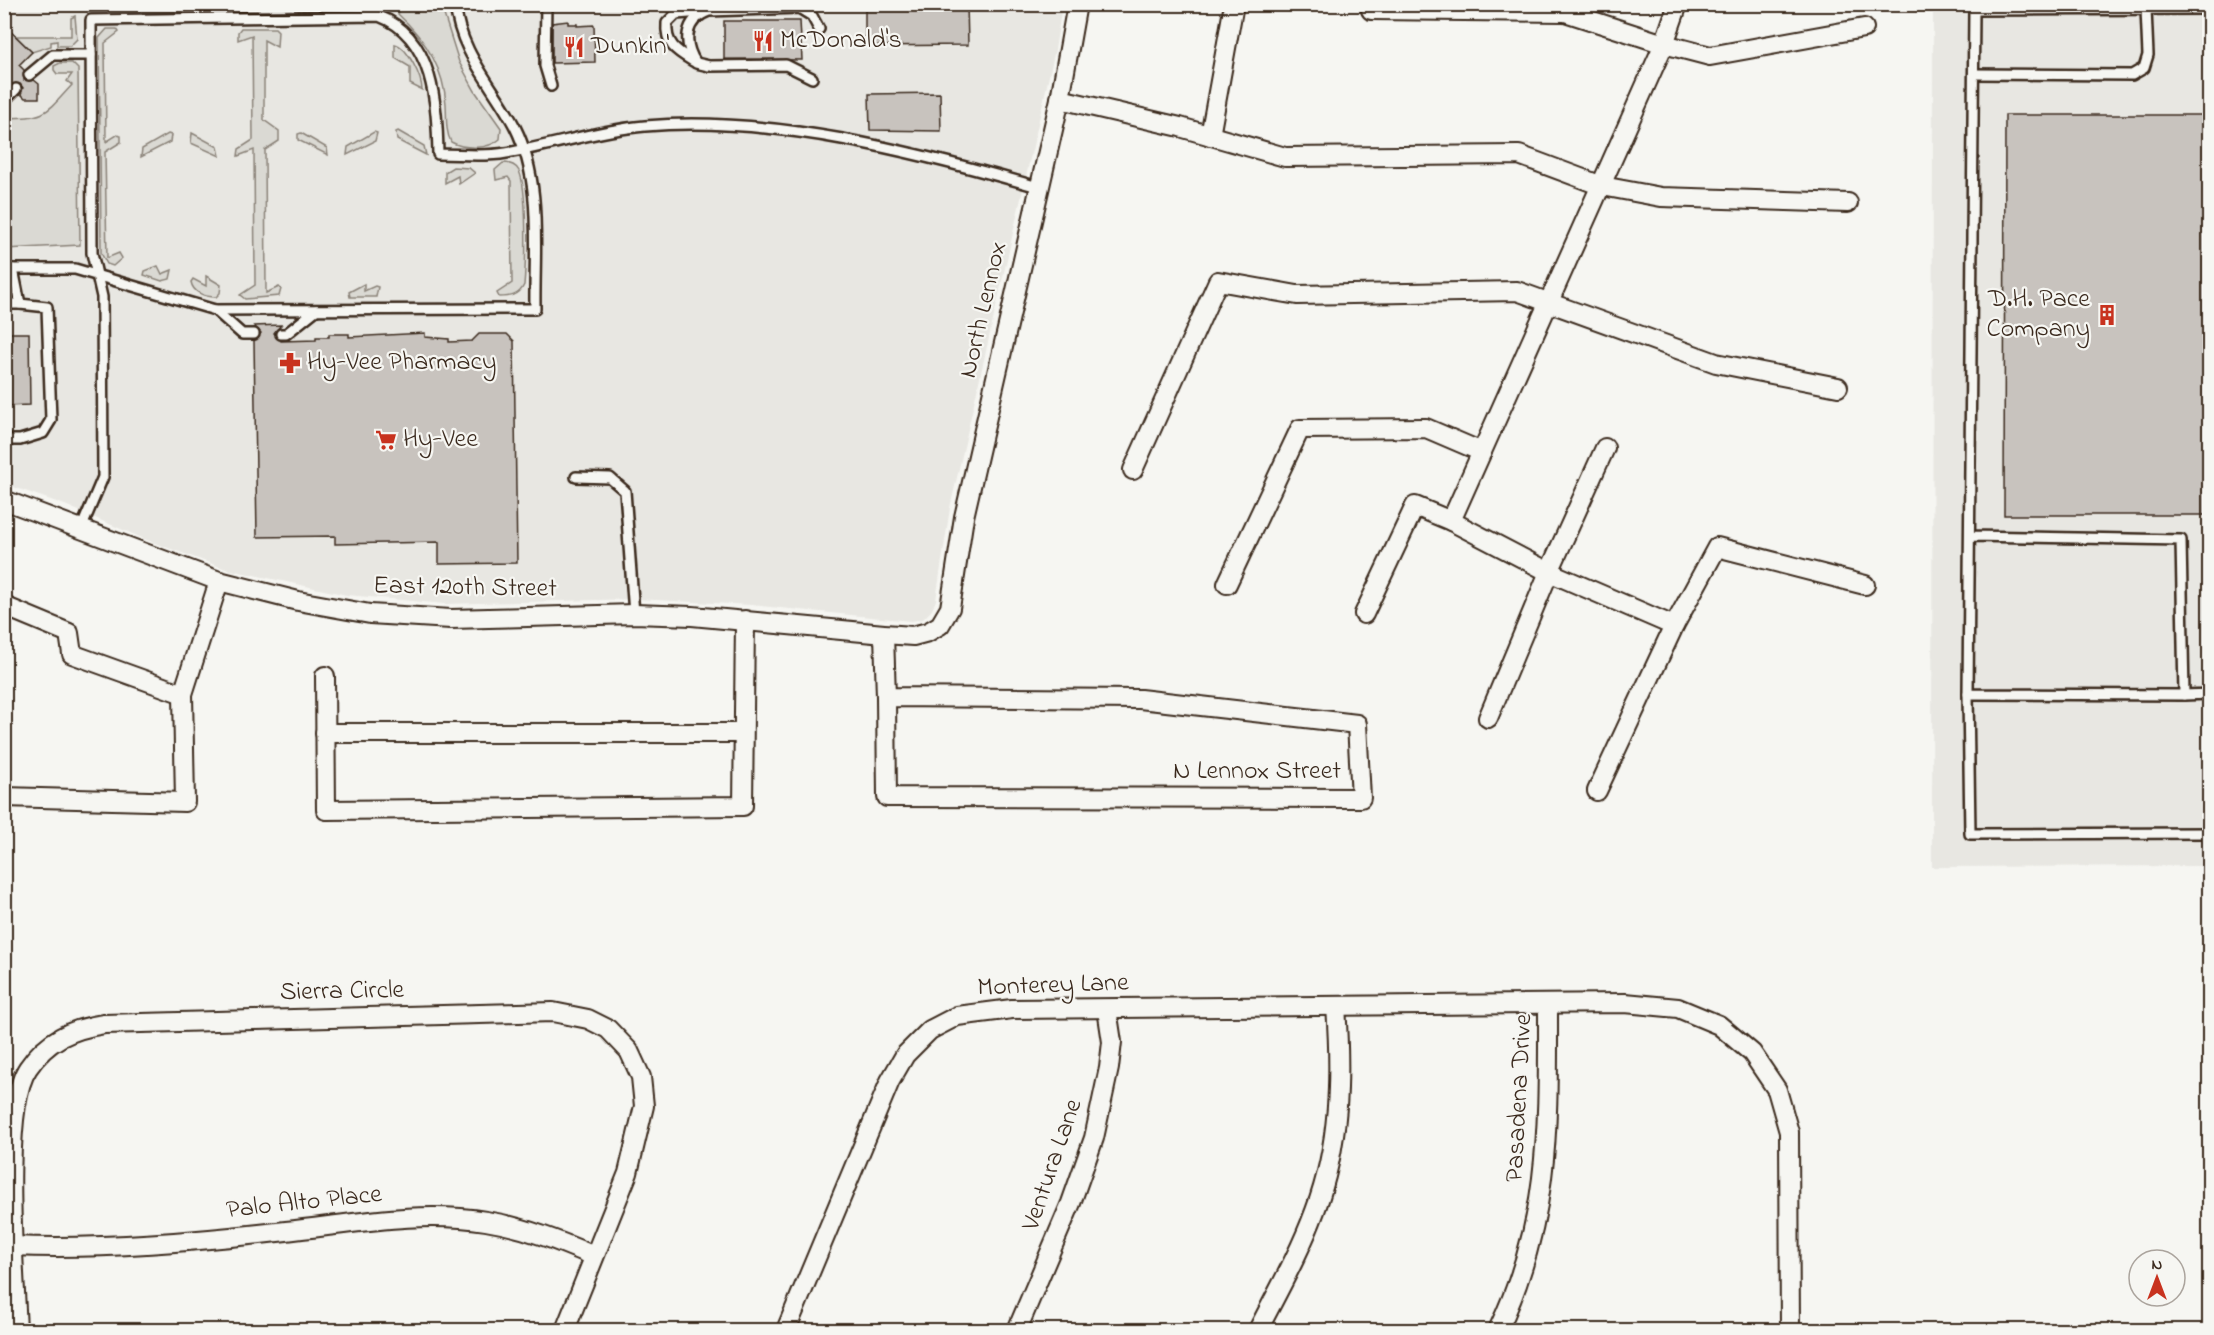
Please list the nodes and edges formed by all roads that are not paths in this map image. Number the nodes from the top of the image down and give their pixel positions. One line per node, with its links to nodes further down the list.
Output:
1 (455, 4): 24 (lane)
2 (546, 4): 19 (lane)
3 (1077, 4): 21 (street, North Lennox)
4 (1234, 4): 23 (street)
5 (1678, 4): 13 (street)
6 (1974, 7): 7 (lane); 16 (lane)
7 (2146, 9): 8 (lane); 16 (lane)
8 (2210, 9)
9 (1371, 10): 13 (street)
10 (708, 11): 12 (lane); 15 (lane); 15 (lane)
11 (1864, 28): 13 (street)
12 (819, 29)
13 (1664, 44): 25 (street)
14 (91, 55): 17 (lane); 24 (lane); 29 (lane)
15 (696, 63): 18 (lane)
16 (1974, 74): 46 (lane)
17 (29, 75)
18 (812, 78)
19 (551, 86)
20 (16, 89): 22 (lane)
21 (1060, 99): 23 (street); 26 (street, North Lennox)
22 (4, 101)
23 (1210, 136): 25 (street)
24 (523, 149): 26 (lane); 34 (lane)
25 (1602, 186): 27 (street); 30 (street)
26 (1038, 187): 55 (street, North Lennox)
27 (1848, 203)
28 (9, 269): 29 (lane); 32 (lane)
29 (97, 276): 33 (lane); 45 (lane)
30 (1551, 301): 37 (street); 40 (street); 41 (street)
31 (4, 304): 32 (lane)
32 (21, 304): 38 (lane)
33 (215, 310): 34 (lane); 35 (lane)
34 (316, 310): 36 (lane)
35 (254, 334)
36 (281, 334)
37 (1838, 387)
38 (4, 440)
39 (1605, 448): 47 (street)
40 (1482, 452): 44 (street); 49 (street)
41 (1133, 470)
42 (576, 477): 52 (lane)
43 (4, 500): 45 (street, East 120th Street)
44 (1451, 521): 47 (street); 53 (street)
45 (81, 529): 48 (street, East 120th Street)
46 (1970, 536): 60 (lane); 62 (lane)
47 (1549, 572): 56 (street); 64 (street)
48 (219, 581): 52 (street, East 120th Street); 59 (street)
49 (1227, 584)
50 (1864, 585): 56 (street)
51 (4, 606): 59 (street)
52 (634, 614): 54 (street, East 120th Street)
53 (1364, 614)
54 (745, 621): 57 (street, East 120th Street); 66 (street)
55 (940, 625): 57 (street, East 120th Street)
56 (1674, 626): 67 (street)
57 (884, 634): 63 (street, N Lennox Street)
58 (325, 676): 65 (street)
59 (183, 694): 68 (street)
60 (1968, 694): 62 (lane); 69 (lane)
61 (2210, 694): 62 (lane)
62 (2184, 695)
63 (886, 697): 63 (street, N Lennox Street)
64 (1488, 718)
65 (325, 733): 66 (street); 66 (street)
66 (742, 733)
67 (1597, 791)
68 (4, 797)
69 (2210, 833)
70 (1548, 1004): 71 (street, Monterey Lane); 80 (street, Pasadena Drive); 81 (street, Pasadena Drive)
71 (1336, 1007): 72 (street, Monterey Lane); 79 (street)
72 (1107, 1009): 77 (street, Monterey Lane); 78 (street, Ventura Lane)
73 (13, 1246): 74 (street, Palo Alto Place); 74 (street, Sierra Circle); 75 (street, Sierra Circle)
74 (594, 1256): 76 (street, Sierra Circle)
75 (17, 1330)
76 (565, 1330)
77 (786, 1330)
78 (1017, 1330)
79 (1258, 1330)
80 (1498, 1330)
81 (1790, 1330)

